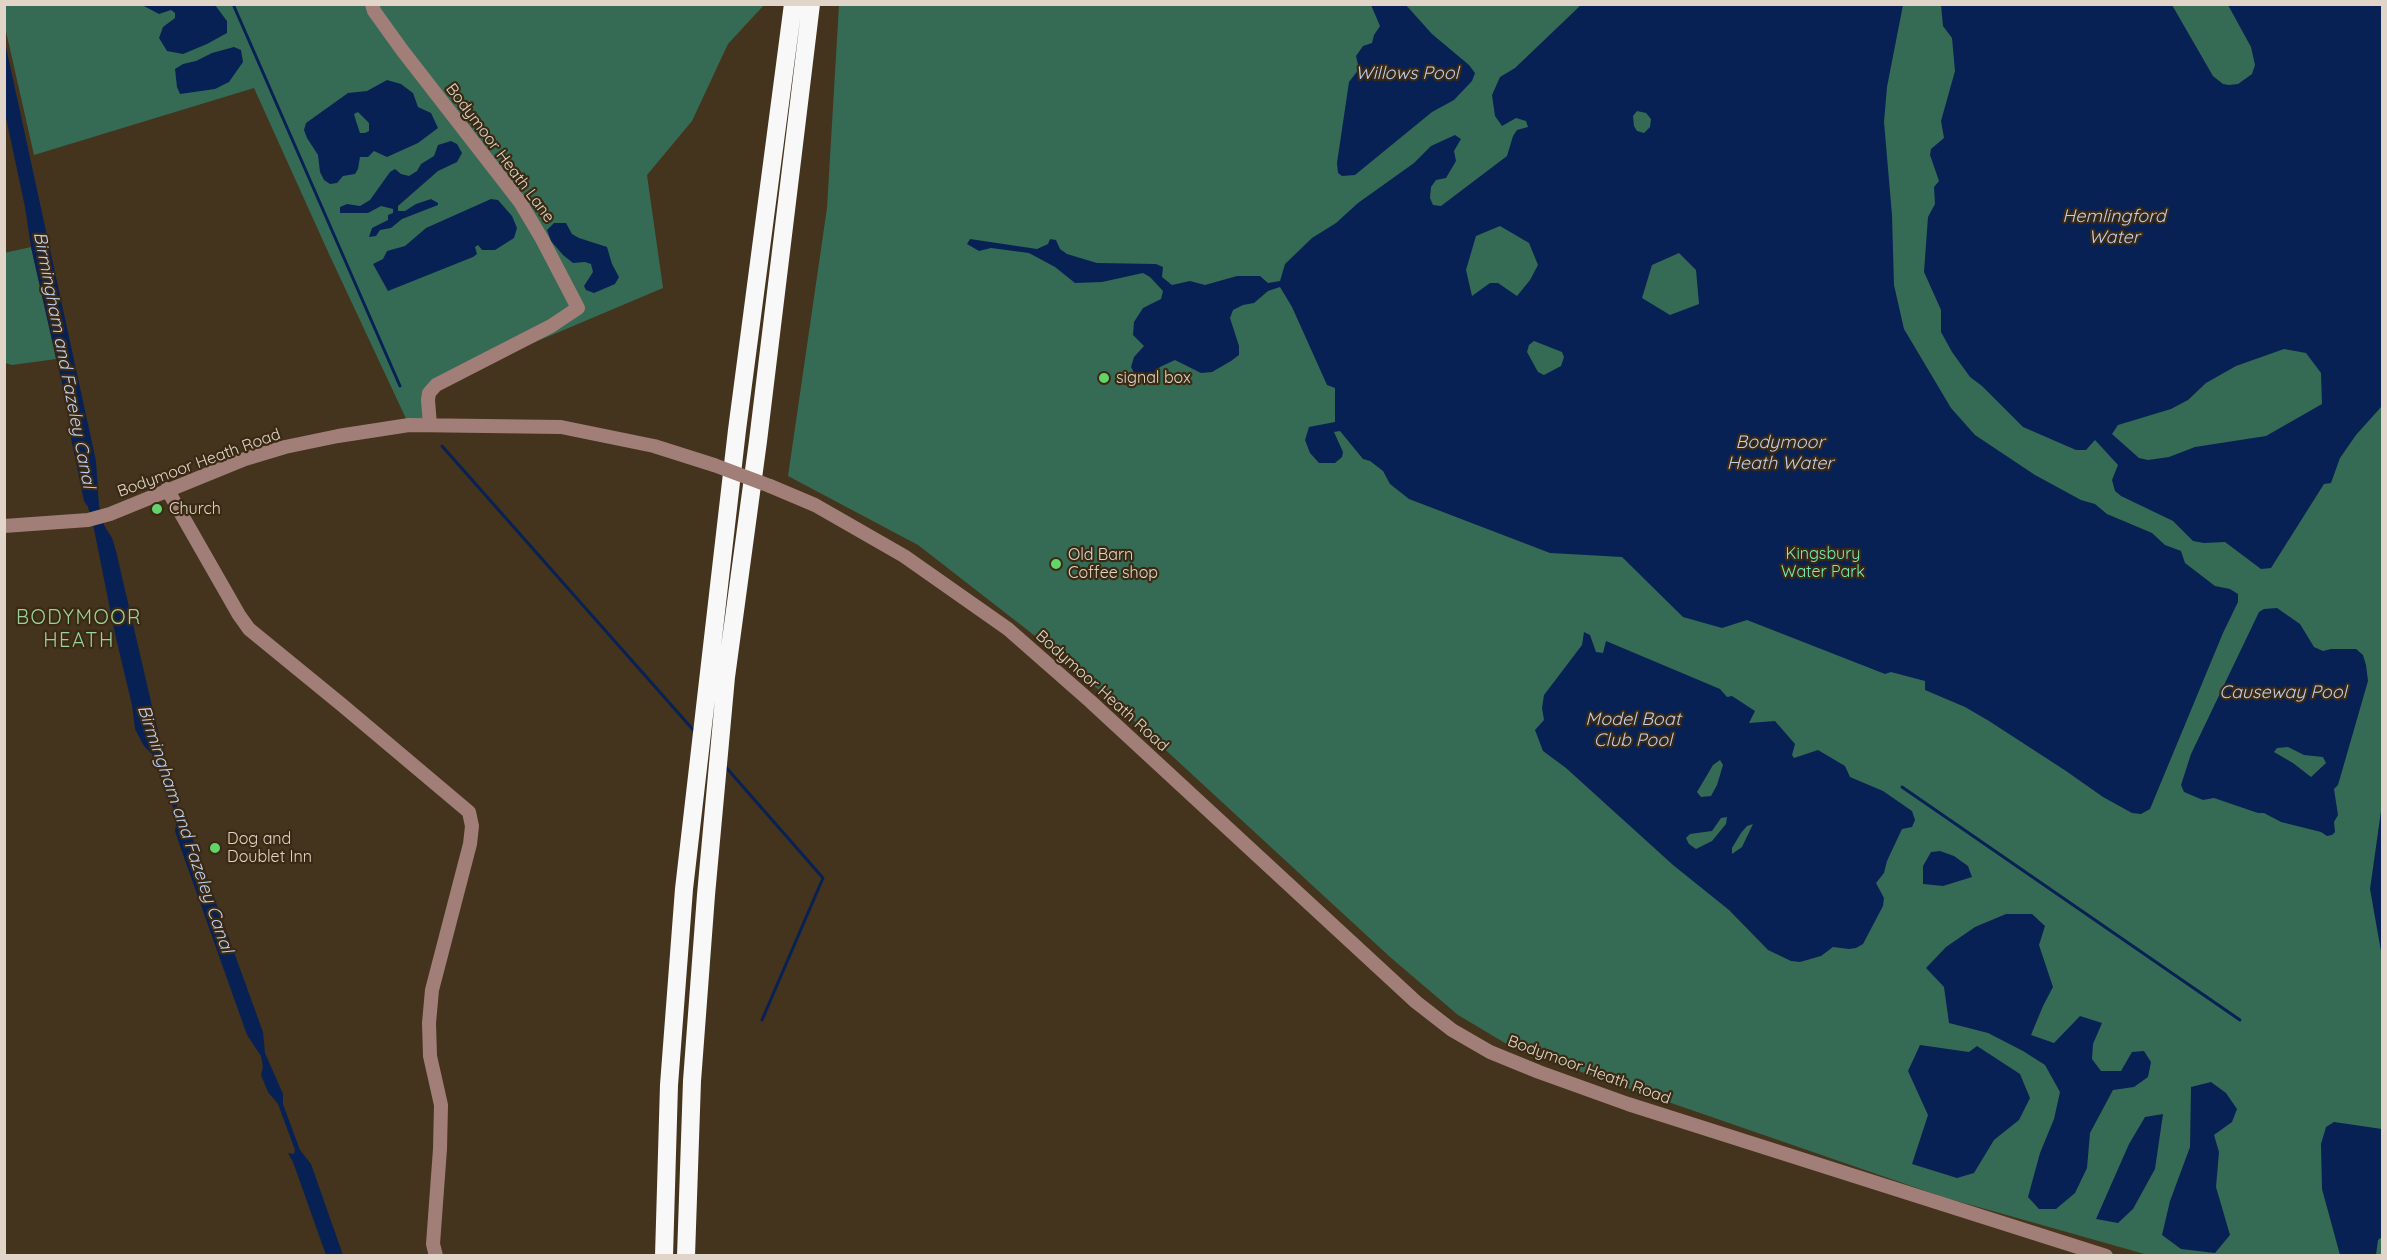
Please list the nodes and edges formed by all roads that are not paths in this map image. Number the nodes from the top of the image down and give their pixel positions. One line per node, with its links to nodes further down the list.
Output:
1 (372, 4): 4 (street, Bodymoor Heath Lane)
2 (793, 4): 8 (highway)
3 (811, 4): 9 (highway)
4 (430, 425): 5 (street, Bodymoor Heath Road); 10 (street, Bodymoor Heath Road, bridge)
5 (167, 489): 6 (street, Bodymoor Heath Road); 7 (street)
6 (4, 526)
7 (436, 1256)
8 (664, 1256)
9 (686, 1256)
10 (2106, 1256)

